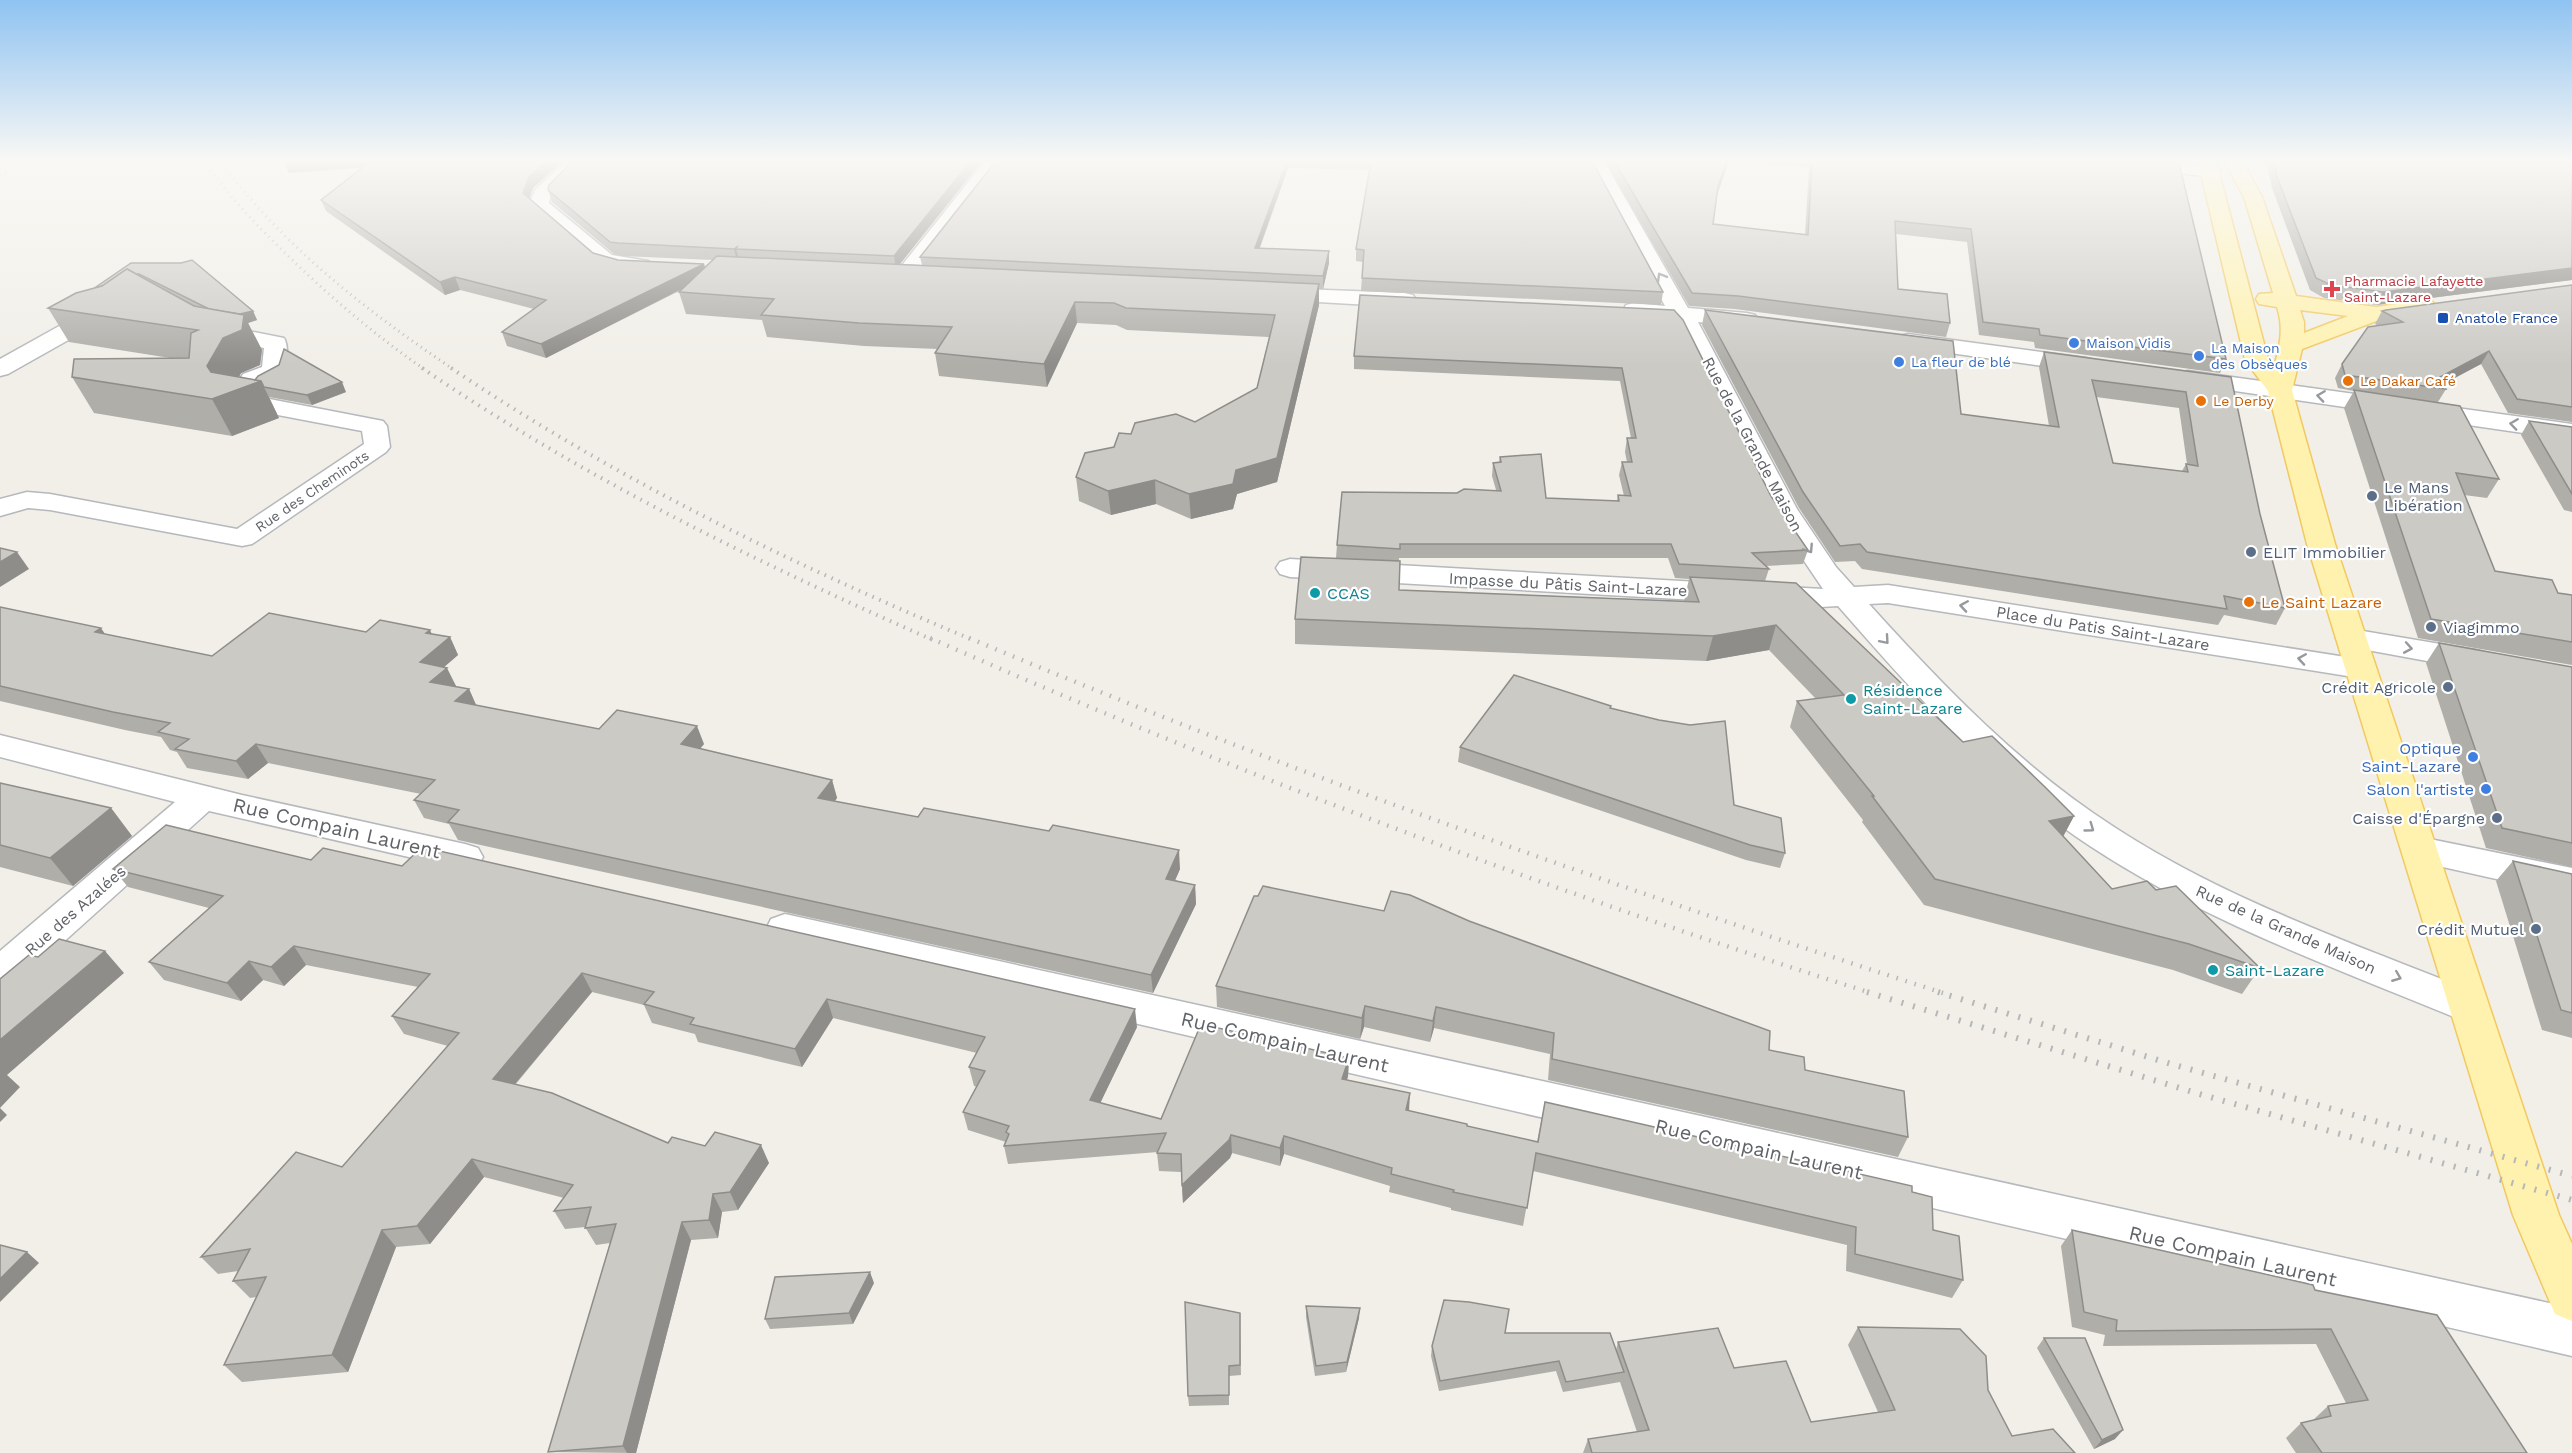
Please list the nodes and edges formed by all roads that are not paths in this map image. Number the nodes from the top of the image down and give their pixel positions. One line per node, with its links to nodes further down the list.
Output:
1 (569, 229): 6 (street)
2 (935, 229): 7 (street)
3 (1633, 229): 15 (street, Rue de la Grande Maison, one-way to 3)
4 (2225, 229): 9 (main road)
5 (2263, 229): 12 (main road)
6 (660, 266)
7 (929, 279)
8 (1249, 293): 10 (street)
9 (2241, 296): 12 (main road); 24 (main road)
10 (1428, 301)
11 (128, 302): 22 (street)
12 (2286, 302): 16 (main road); 20 (main road)
13 (2442, 305): 16 (main road)
14 (1610, 309): 15 (street)
15 (1680, 314): 18 (street); 28 (street, Rue de la Grande Maison, one-way to 28)
16 (2375, 314): 20 (main road)
17 (192, 317): 26 (street, Rue des Cheminots)
18 (1770, 323)
19 (1888, 339): 21 (street)
20 (2292, 345): 24 (main road)
21 (2113, 368)
22 (0, 369)
23 (2172, 376): 24 (street)
24 (2280, 390): 25 (street, one-way to 24); 29 (main road)
25 (2572, 432)
26 (0, 508)
27 (1290, 568): 28 (street, Impasse du Pâtis Saint-Lazare)
28 (1846, 596): 31 (street, Place du Patis Saint-Lazare, one-way to 28); 39 (street, Rue de la Grande Maison, one-way to 39)
29 (2351, 638): 30 (street, one-way to 30); 31 (main road)
30 (2503, 665)
31 (2360, 668): 34 (main road)
32 (0, 746): 33 (street, Rue Compain Laurent)
33 (202, 798): 35 (street, Rue Compain Laurent); 38 (street, Rue des Azalées)
34 (2420, 850): 36 (street); 39 (main road)
35 (503, 866)
36 (2572, 882)
37 (747, 921): 41 (street, Rue Compain Laurent)
38 (0, 972)
39 (2468, 1006): 40 (main road)
40 (2572, 1298)
41 (2572, 1332)

